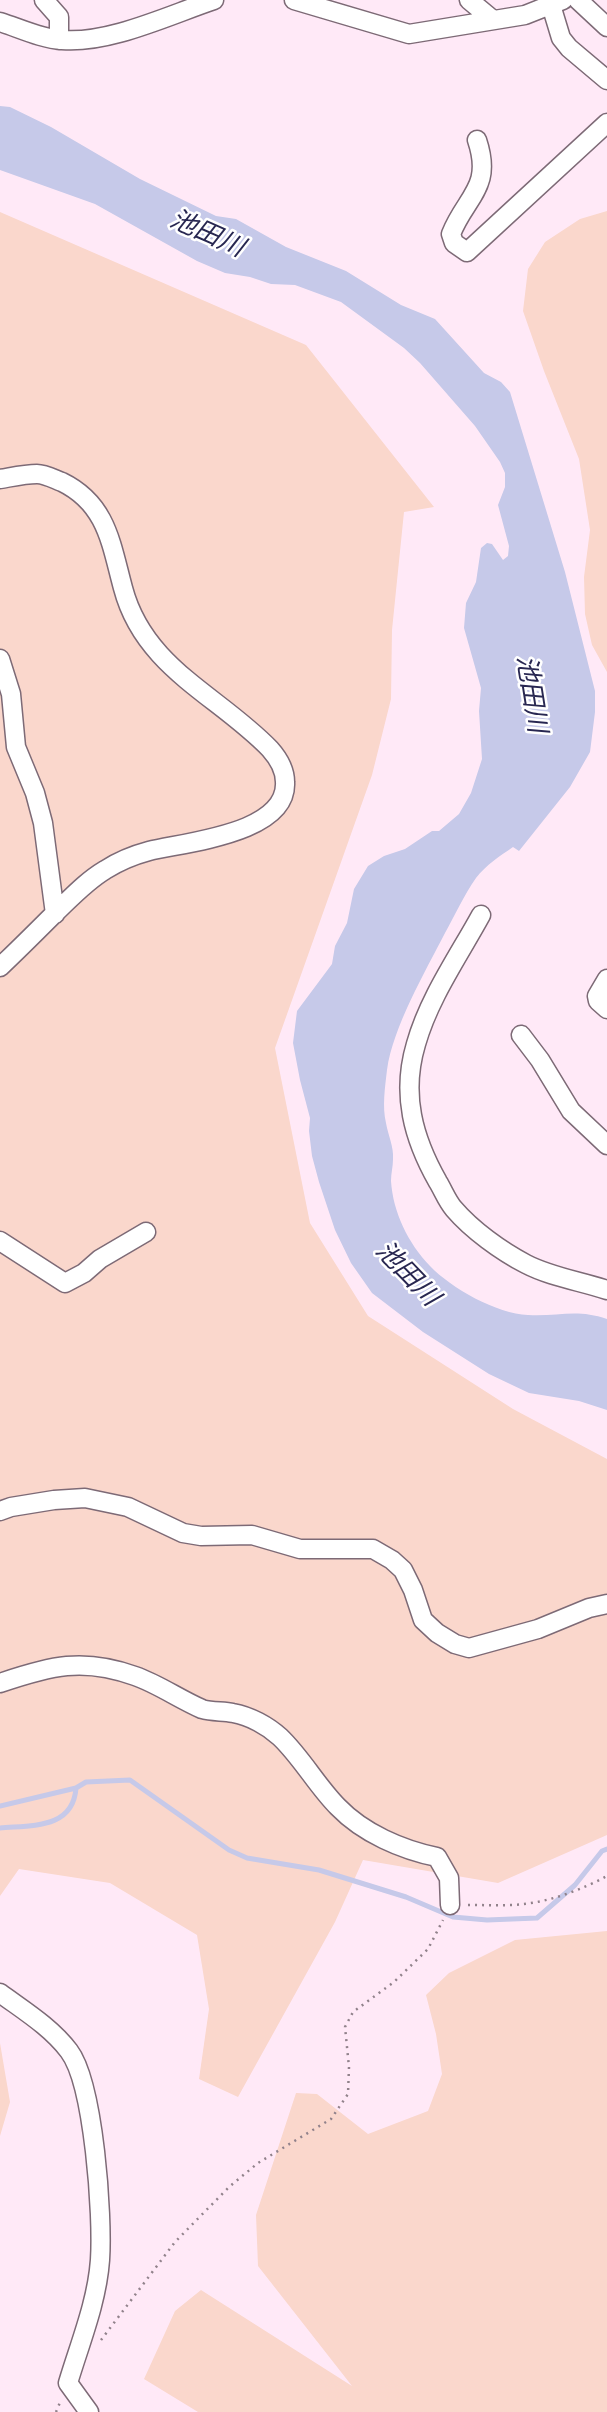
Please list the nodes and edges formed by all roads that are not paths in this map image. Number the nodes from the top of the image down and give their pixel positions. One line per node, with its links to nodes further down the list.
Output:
1 (44, 0): 10 (street)
2 (214, 0): 10 (street)
3 (294, 0): 7 (street)
4 (469, 0): 7 (street)
5 (578, 0): 9 (street)
6 (557, 3): 7 (street); 11 (street)
7 (493, 20)
8 (0, 22): 10 (street)
9 (607, 27)
10 (59, 40)
11 (607, 80)
12 (607, 123): 13 (street)
13 (477, 140)
14 (0, 479): 16 (street)
15 (0, 659): 16 (street)
16 (55, 914): 18 (street)
17 (481, 915): 25 (street)
18 (0, 967)
19 (607, 979): 20 (street)
20 (607, 1009)
21 (521, 1035): 22 (street)
22 (607, 1145)
23 (146, 1232): 24 (street)
24 (0, 1241)
25 (607, 1290)
26 (0, 1511): 27 (street)
27 (607, 1604)
28 (0, 1683): 29 (street)
29 (450, 1905)
30 (0, 1993): 31 (street)
31 (89, 2412)

